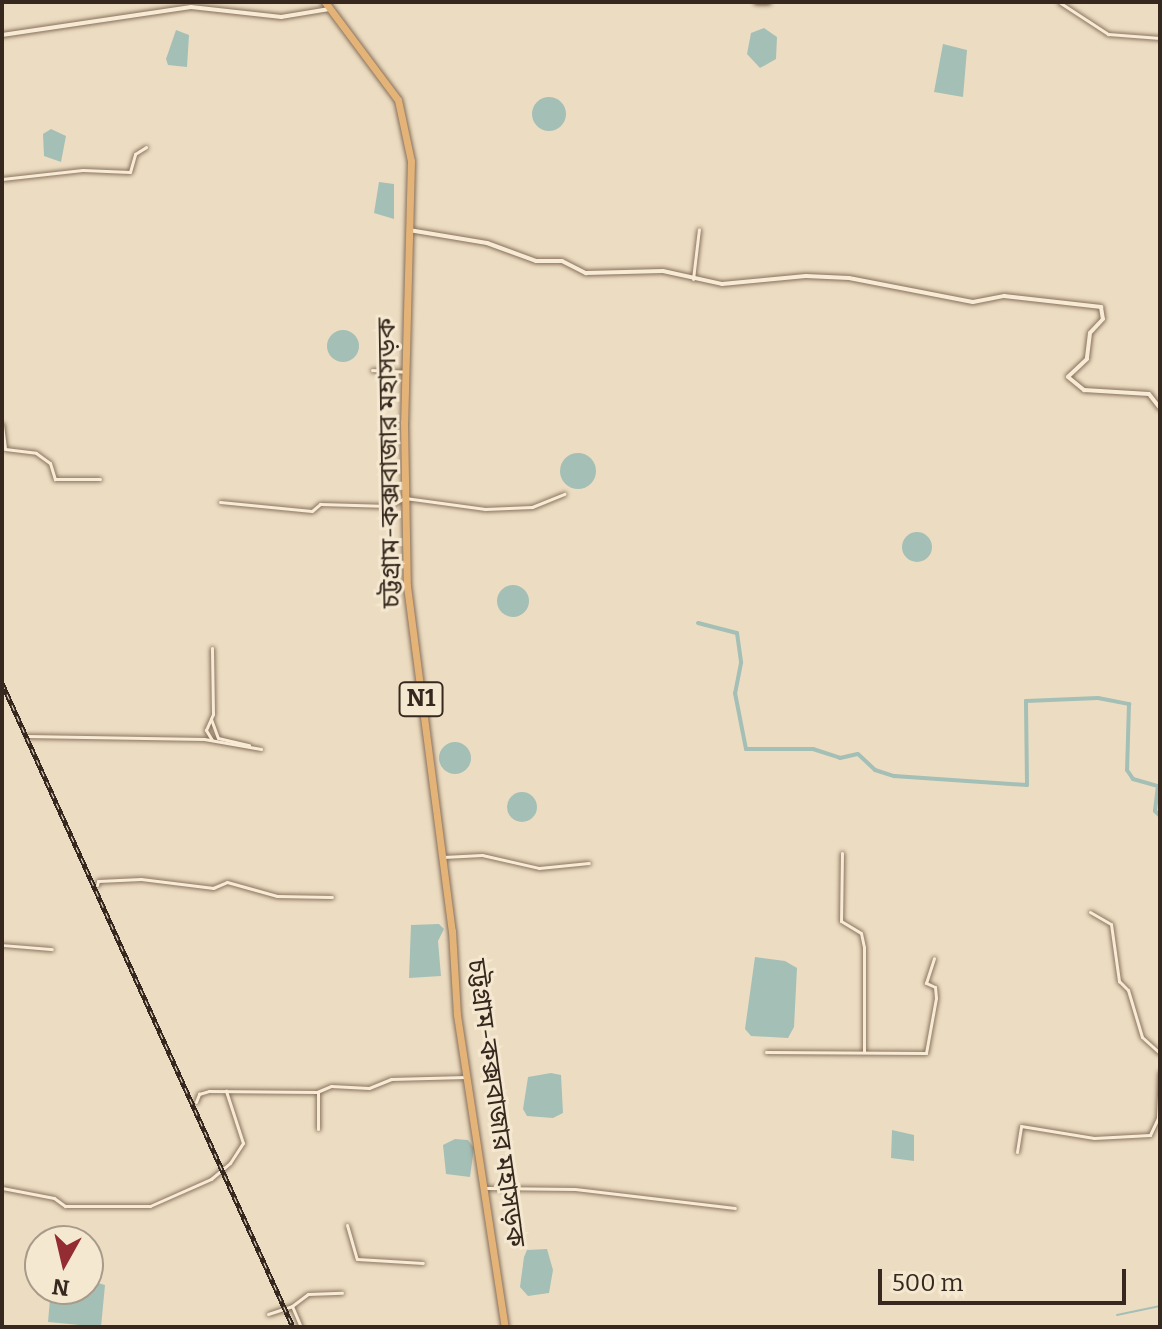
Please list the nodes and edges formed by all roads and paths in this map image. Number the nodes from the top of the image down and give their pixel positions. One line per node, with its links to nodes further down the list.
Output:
1 (756, 2): 2 (street)
2 (769, 2)
3 (1059, 2): 6 (street)
4 (327, 5): 5 (street); 10 (highway, চট্টগ্রাম-কক্সবাজার মহাসড়ক / N1)
5 (2, 35)
6 (1160, 38)
7 (146, 147): 8 (street)
8 (2, 179)
9 (699, 229): 11 (street)
10 (409, 230): 11 (street); 13 (highway, চট্টগ্রাম-কক্সবাজার মহাসড়ক / N1)
11 (693, 279): 14 (street)
12 (372, 370): 13 (street)
13 (405, 372): 19 (highway, চট্টগ্রাম-কক্সবাজার মহাসড়ক / N1)
14 (1160, 408)
15 (2, 424): 16 (street)
16 (4, 449): 17 (street)
17 (100, 479)
18 (565, 494): 19 (street)
19 (405, 498): 20 (street); 26 (highway, চট্টগ্রাম-কক্সবাজার মহাসড়ক / N1)
20 (220, 502)
21 (212, 648): 22 (street)
22 (211, 719): 24 (street); 24 (street)
23 (27, 736): 24 (street)
24 (212, 740)
25 (842, 853): 35 (street)
26 (443, 857): 27 (street); 38 (highway, চট্টগ্রাম-কক্সবাজার মহাসড়ক / N1)
27 (589, 863)
28 (97, 885): 29 (street)
29 (332, 897)
30 (1090, 912): 36 (street)
31 (2, 945): 32 (street)
32 (52, 949)
33 (934, 958): 35 (street)
34 (766, 1052): 35 (street)
35 (864, 1052)
36 (1160, 1053)
37 (1160, 1072): 43 (street)
38 (466, 1077): 40 (street); 45 (highway, চট্টগ্রাম-কক্সবাজার মহাসড়ক / N1)
39 (226, 1091): 40 (street); 41 (street); 44 (street)
40 (318, 1092): 42 (street)
41 (196, 1102)
42 (318, 1129)
43 (1017, 1152)
44 (2, 1188)
45 (487, 1188): 46 (street); 53 (highway, চট্টগ্রাম-কক্সবাজার মহাসড়ক / N1)
46 (735, 1208)
47 (347, 1225): 48 (street)
48 (423, 1263)
49 (342, 1293): 50 (street)
50 (292, 1306): 51 (street); 52 (street)
51 (268, 1314)
52 (301, 1327)
53 (505, 1327)

